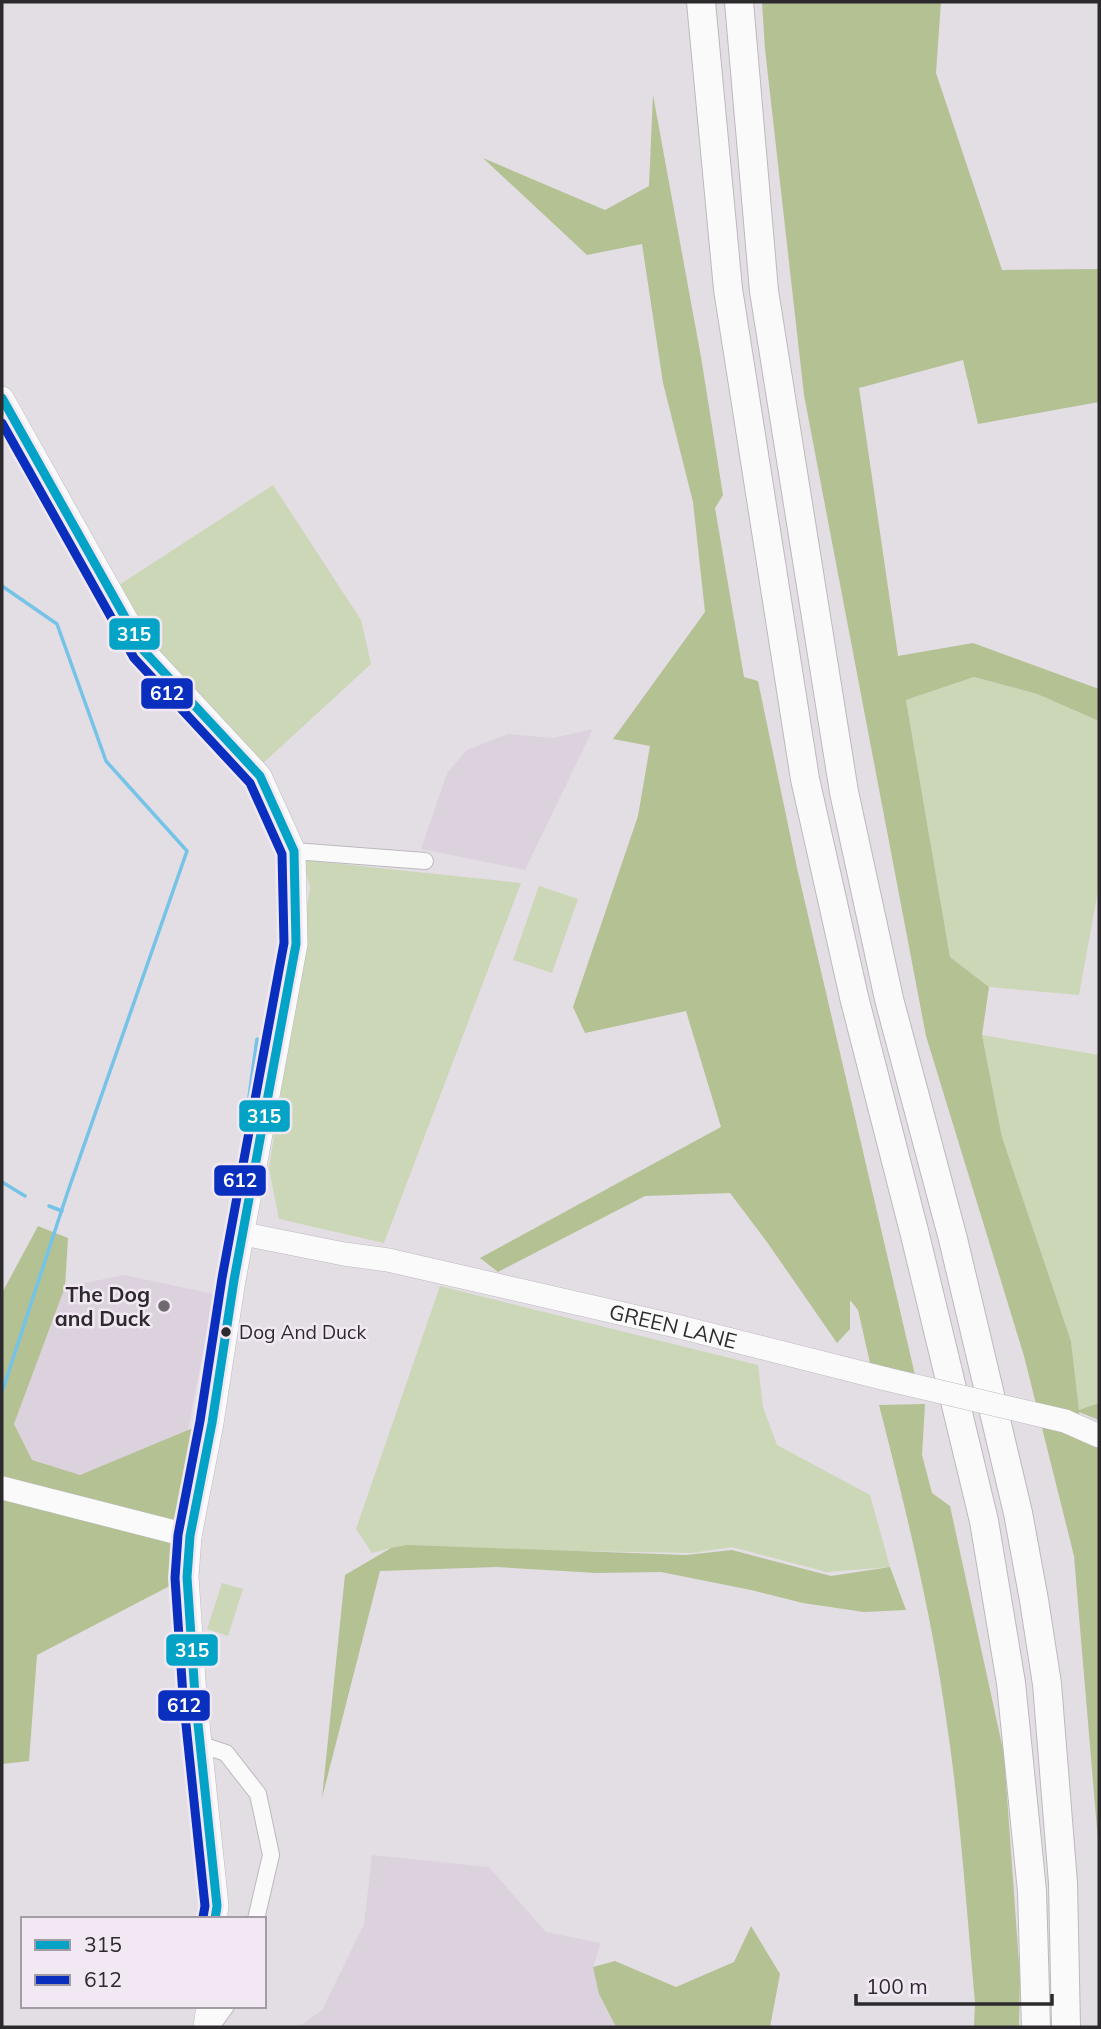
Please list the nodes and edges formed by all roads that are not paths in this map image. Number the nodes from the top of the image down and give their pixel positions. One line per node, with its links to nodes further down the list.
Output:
1 (701, 2): 17 (highway)
2 (739, 2): 18 (highway)
3 (2, 398): 4 (street)
4 (294, 851): 5 (street); 6 (street)
5 (425, 861)
6 (244, 1234): 7 (street, GREEN LANE, bridge); 9 (street)
7 (1099, 1436)
8 (2, 1488): 9 (street)
9 (190, 1536): 10 (street)
10 (202, 1745): 11 (street); 12 (street)
11 (215, 1917)
12 (256, 1917)
13 (208, 2008): 15 (street)
14 (225, 2008): 16 (street)
15 (205, 2027)
16 (211, 2027)
17 (1035, 2027)
18 (1066, 2027)

